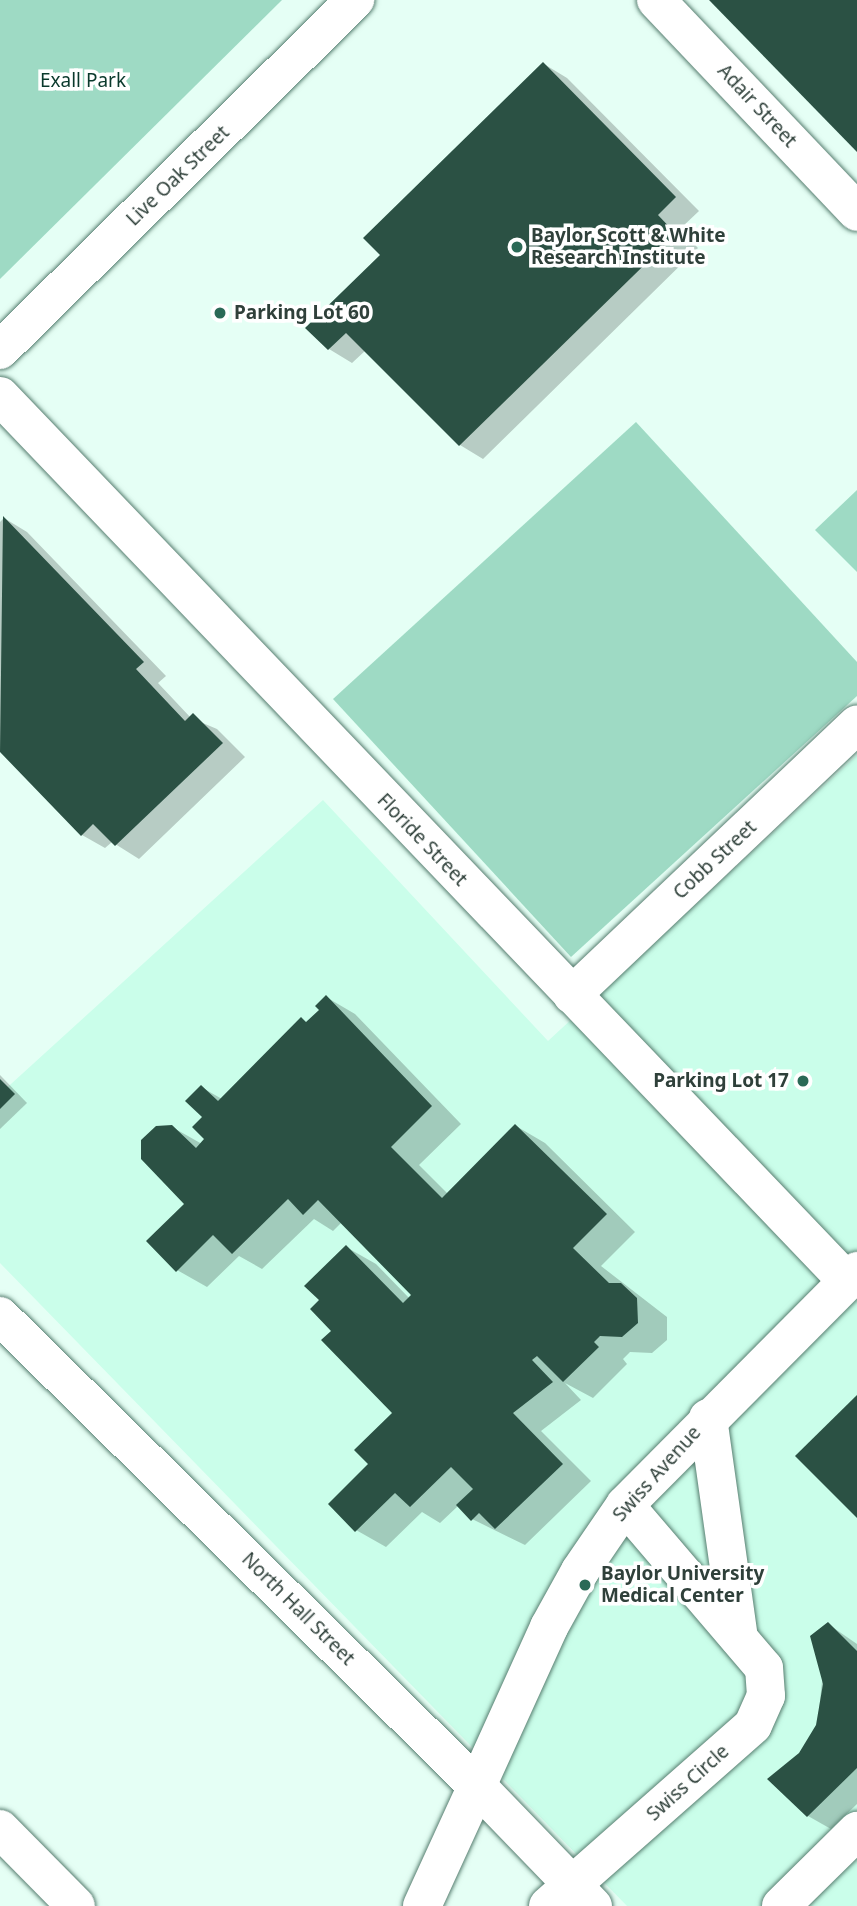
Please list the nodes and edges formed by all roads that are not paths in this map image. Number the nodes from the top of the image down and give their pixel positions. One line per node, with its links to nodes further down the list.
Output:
1 (355, 0): 4 (street, Live Oak Street)
2 (656, 0): 3 (street, Adair Street)
3 (857, 212)
4 (0, 350)
5 (0, 396): 7 (street, Floride Street)
6 (857, 725): 7 (street, Cobb Street)
7 (572, 995): 8 (street, Floride Street)
8 (852, 1276): 10 (street, Swiss Avenue)
9 (0, 1316): 13 (street, North Hall Street)
10 (708, 1418): 11 (street, Swiss Avenue); 12 (street)
11 (625, 1505): 12 (street, Swiss Circle); 13 (street, Swiss Avenue)
12 (739, 1638): 16 (street, Swiss Circle)
13 (477, 1786): 16 (street, North Hall Street); 18 (street, Swiss Avenue)
14 (0, 1829): 17 (street)
15 (857, 1831): 19 (street)
16 (571, 1899)
17 (76, 1906)
18 (422, 1906)
19 (781, 1906)

